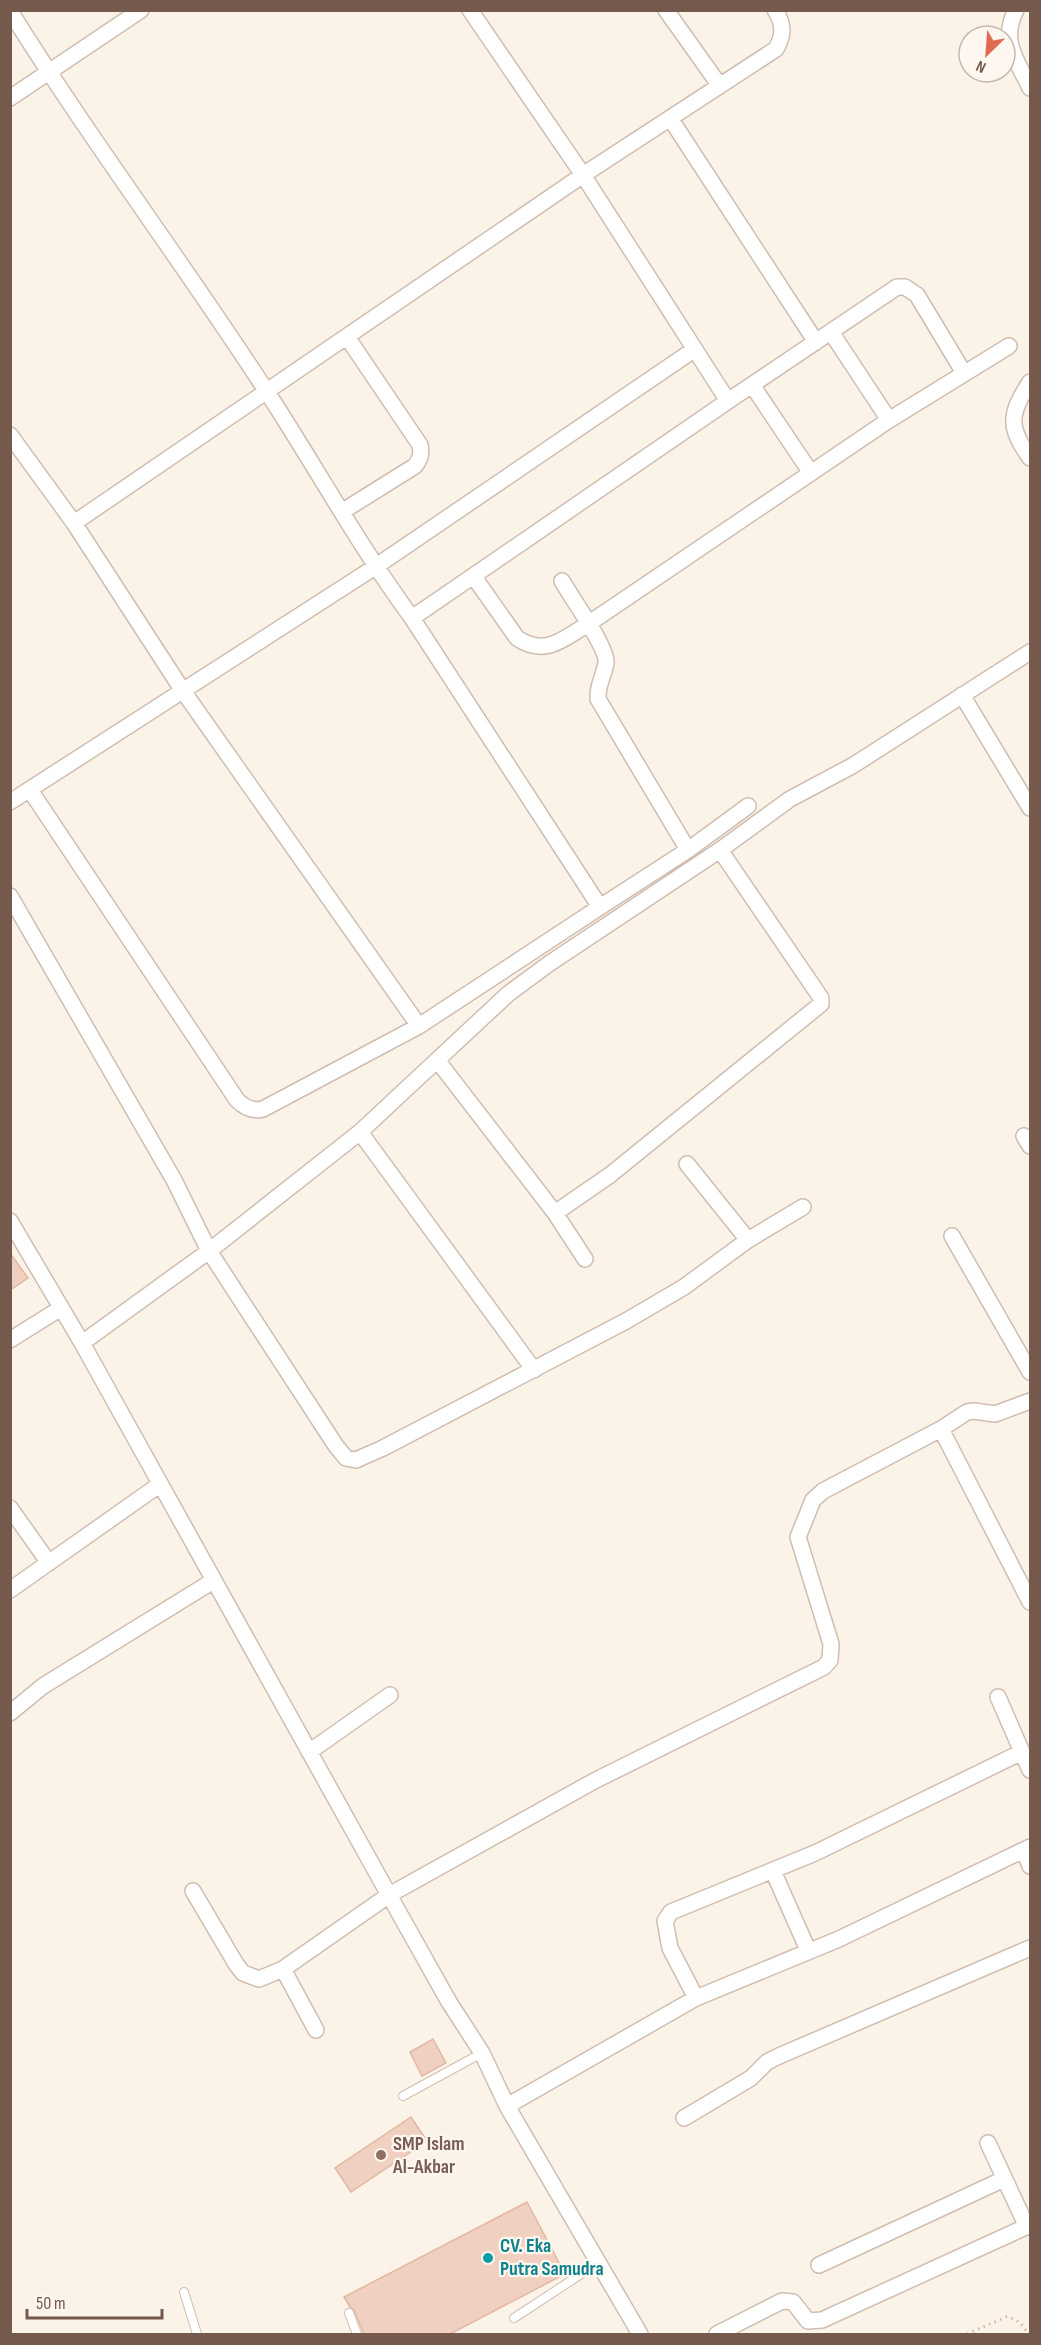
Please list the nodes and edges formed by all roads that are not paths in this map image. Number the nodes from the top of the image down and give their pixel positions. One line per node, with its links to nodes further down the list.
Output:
1 (141, 10): 7 (street)
2 (470, 10): 12 (street)
3 (666, 10): 8 (street)
4 (775, 10): 8 (street)
5 (1016, 10): 9 (street)
6 (10, 11): 7 (street)
7 (50, 72): 10 (street); 21 (street)
8 (720, 86): 11 (street)
9 (1030, 88)
10 (10, 98)
11 (670, 118): 12 (street); 15 (street)
12 (583, 175): 14 (street); 17 (street)
13 (831, 332): 15 (street); 18 (street); 23 (street)
14 (347, 337): 21 (street); 27 (street)
15 (816, 342): 20 (street)
16 (1009, 346): 18 (street)
17 (695, 349): 22 (street); 29 (street)
18 (964, 373): 23 (street)
19 (1030, 382): 25 (street)
20 (752, 385): 22 (street); 26 (street)
21 (267, 391): 27 (street); 28 (street)
22 (729, 401): 30 (street)
23 (889, 420): 26 (street)
24 (10, 435): 28 (street)
25 (1030, 459)
26 (811, 473): 33 (street)
27 (343, 511): 29 (street)
28 (74, 523): 35 (street)
29 (375, 567): 32 (street); 35 (street)
30 (474, 577): 32 (street); 33 (street)
31 (562, 581): 33 (street)
32 (412, 618): 44 (street)
33 (588, 624): 41 (street)
34 (1028, 659): 36 (street)
35 (183, 691): 37 (street); 45 (street)
36 (962, 695): 40 (street); 42 (street)
37 (30, 790): 38 (street); 45 (street)
38 (10, 802)
39 (748, 806): 41 (street)
40 (1030, 808)
41 (688, 850): 44 (street)
42 (720, 850): 46 (street); 50 (street)
43 (10, 896): 54 (street)
44 (600, 907): 45 (street)
45 (419, 1026)
46 (438, 1060): 47 (street); 50 (street)
47 (360, 1132): 54 (street); 59 (street)
48 (687, 1164): 53 (street)
49 (803, 1207): 53 (street)
50 (555, 1213): 55 (street)
51 (10, 1221): 56 (street)
52 (952, 1236): 60 (street)
53 (748, 1240): 59 (street)
54 (209, 1251): 58 (street); 59 (street)
55 (585, 1259)
56 (61, 1308): 57 (street); 58 (street)
57 (10, 1340)
58 (82, 1343): 63 (street)
59 (534, 1370)
60 (1030, 1372)
61 (1030, 1402): 62 (street)
62 (941, 1429): 68 (street); 79 (street)
63 (159, 1485): 65 (street); 66 (street)
64 (10, 1508): 65 (street)
65 (49, 1563): 67 (street)
66 (213, 1581): 71 (street); 72 (street)
67 (10, 1590)
68 (1030, 1602)
69 (390, 1695): 72 (street)
70 (998, 1697): 73 (street)
71 (10, 1713)
72 (309, 1752): 79 (street)
73 (1022, 1752): 74 (street); 77 (street)
74 (1030, 1770)
75 (1027, 1849): 76 (street); 81 (street)
76 (1030, 1866)
77 (773, 1870): 81 (street); 83 (street)
78 (193, 1891): 82 (street)
79 (389, 1895): 82 (street); 85 (street)
80 (1030, 1948): 88 (street)
81 (808, 1950): 83 (street)
82 (283, 1969): 84 (street)
83 (696, 1998): 87 (street)
84 (316, 2030)
85 (482, 2053): 86 (lane); 87 (street)
86 (403, 2096)
87 (507, 2106): 92 (street)
88 (684, 2118)
89 (988, 2143): 90 (street)
90 (1004, 2179): 91 (street); 93 (street)
91 (1029, 2226): 100 (street)
92 (598, 2263): 96 (lane); 99 (street)
93 (819, 2265)
94 (184, 2292): 97 (lane)
95 (349, 2313): 98 (lane)
96 (514, 2318)
97 (196, 2334)
98 (357, 2334)
99 (640, 2334)
100 (717, 2334)

